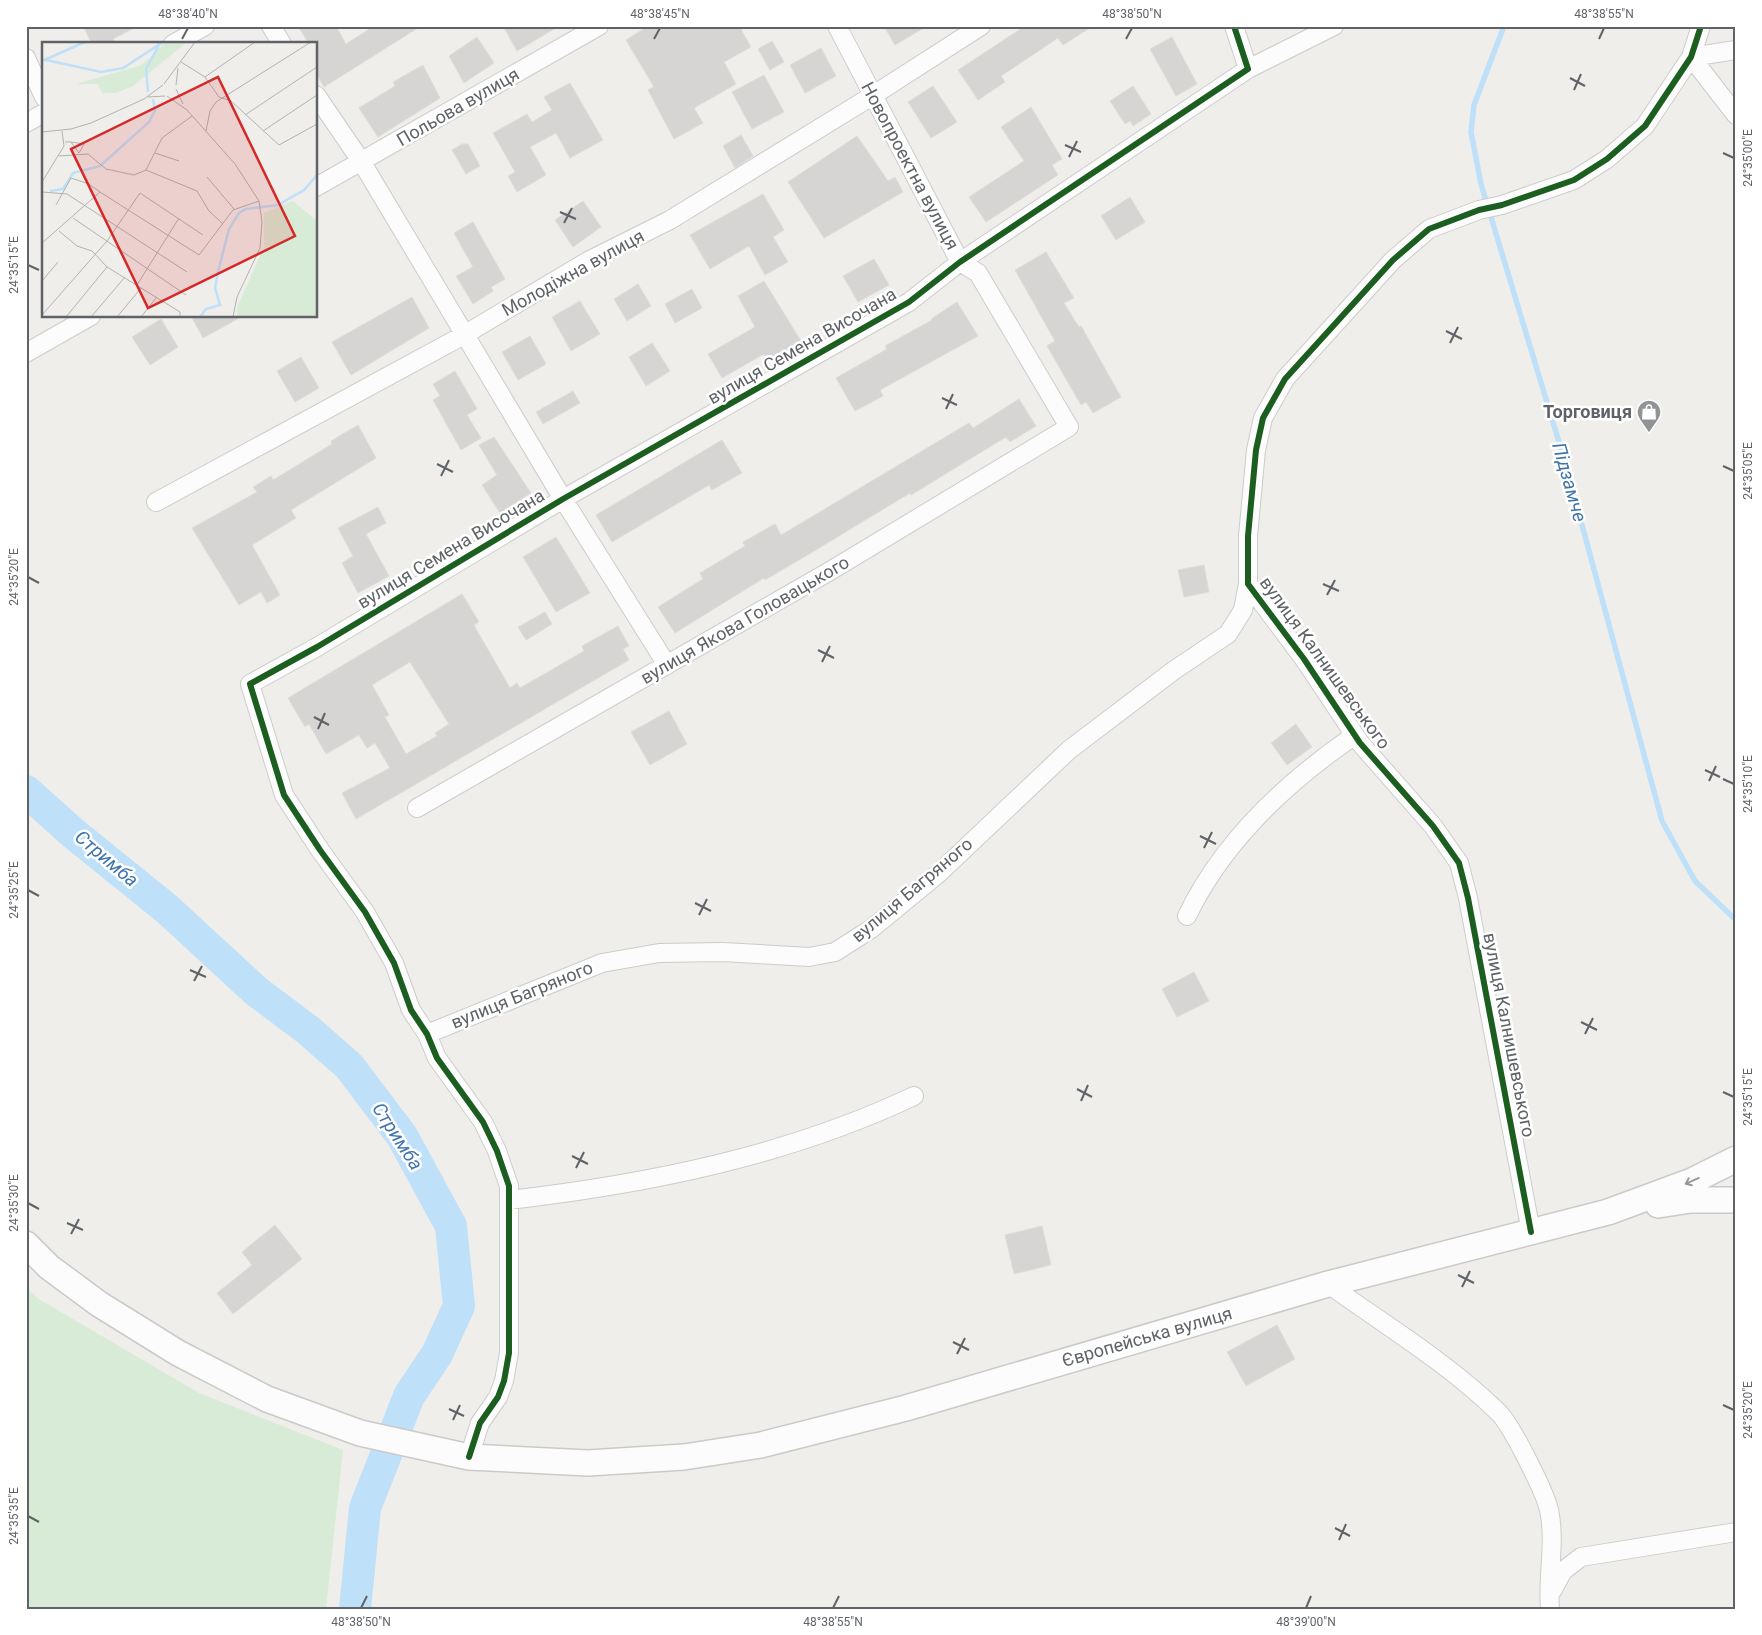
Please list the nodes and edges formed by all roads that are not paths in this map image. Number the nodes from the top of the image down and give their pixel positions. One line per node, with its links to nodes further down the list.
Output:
1 (205, 26): 9 (street)
2 (270, 26): 10 (street)
3 (599, 26): 21 (street, Польова вулиця)
4 (837, 26): 16 (street, Новопроектна вулиця)
5 (980, 26): 16 (street, Молодіжна вулиця)
6 (1234, 26): 14 (street)
7 (1334, 26): 14 (street, вулиця Семена Височана)
8 (1701, 26): 12 (street, вулиця Калнишевського)
9 (177, 42)
10 (281, 42)
11 (1736, 50): 12 (street)
12 (1691, 57): 19 (street); 30 (street, вулиця Калнишевського)
13 (26, 58): 15 (street)
14 (1248, 69): 23 (street, вулиця Семена Височана)
15 (42, 93)
16 (872, 96): 23 (street, Новопроектна вулиця); 25 (street, Молодіжна вулиця)
17 (318, 97): 21 (street)
18 (42, 114): 20 (street)
19 (1736, 115)
20 (26, 123)
21 (361, 162): 22 (street, Польова вулиця); 25 (street)
22 (318, 186)
23 (960, 262): 27 (street, Новопроектна вулиця); 28 (street, вулиця Семена Височана)
24 (87, 318): 26 (street)
25 (464, 335): 28 (street); 29 (street, Молодіжна вулиця)
26 (26, 353)
27 (1070, 426): 31 (street, вулиця Якова Головацького)
28 (563, 499): 31 (street); 35 (street, вулиця Семена Височана)
29 (156, 502)
30 (1248, 584): 32 (street, вулиця Калнишевського); 35 (street, вулиця Багряного)
31 (667, 665): 33 (street, вулиця Якова Головацького)
32 (1355, 734): 34 (street); 41 (street, вулиця Калнишевського)
33 (417, 808)
34 (1187, 916)
35 (427, 1034): 38 (street)
36 (914, 1096): 38 (street)
37 (1736, 1159): 40 (main road, one-way to 40)
38 (509, 1200): 44 (street)
39 (1736, 1200): 40 (main road)
40 (1608, 1212): 41 (main road, Європейська вулиця)
41 (1532, 1232): 43 (main road, Європейська вулиця)
42 (26, 1244): 44 (main road, Європейська вулиця)
43 (1328, 1284): 44 (main road, Європейська вулиця); 46 (street)
44 (469, 1457)
45 (1736, 1532): 46 (street)
46 (1547, 1604)

